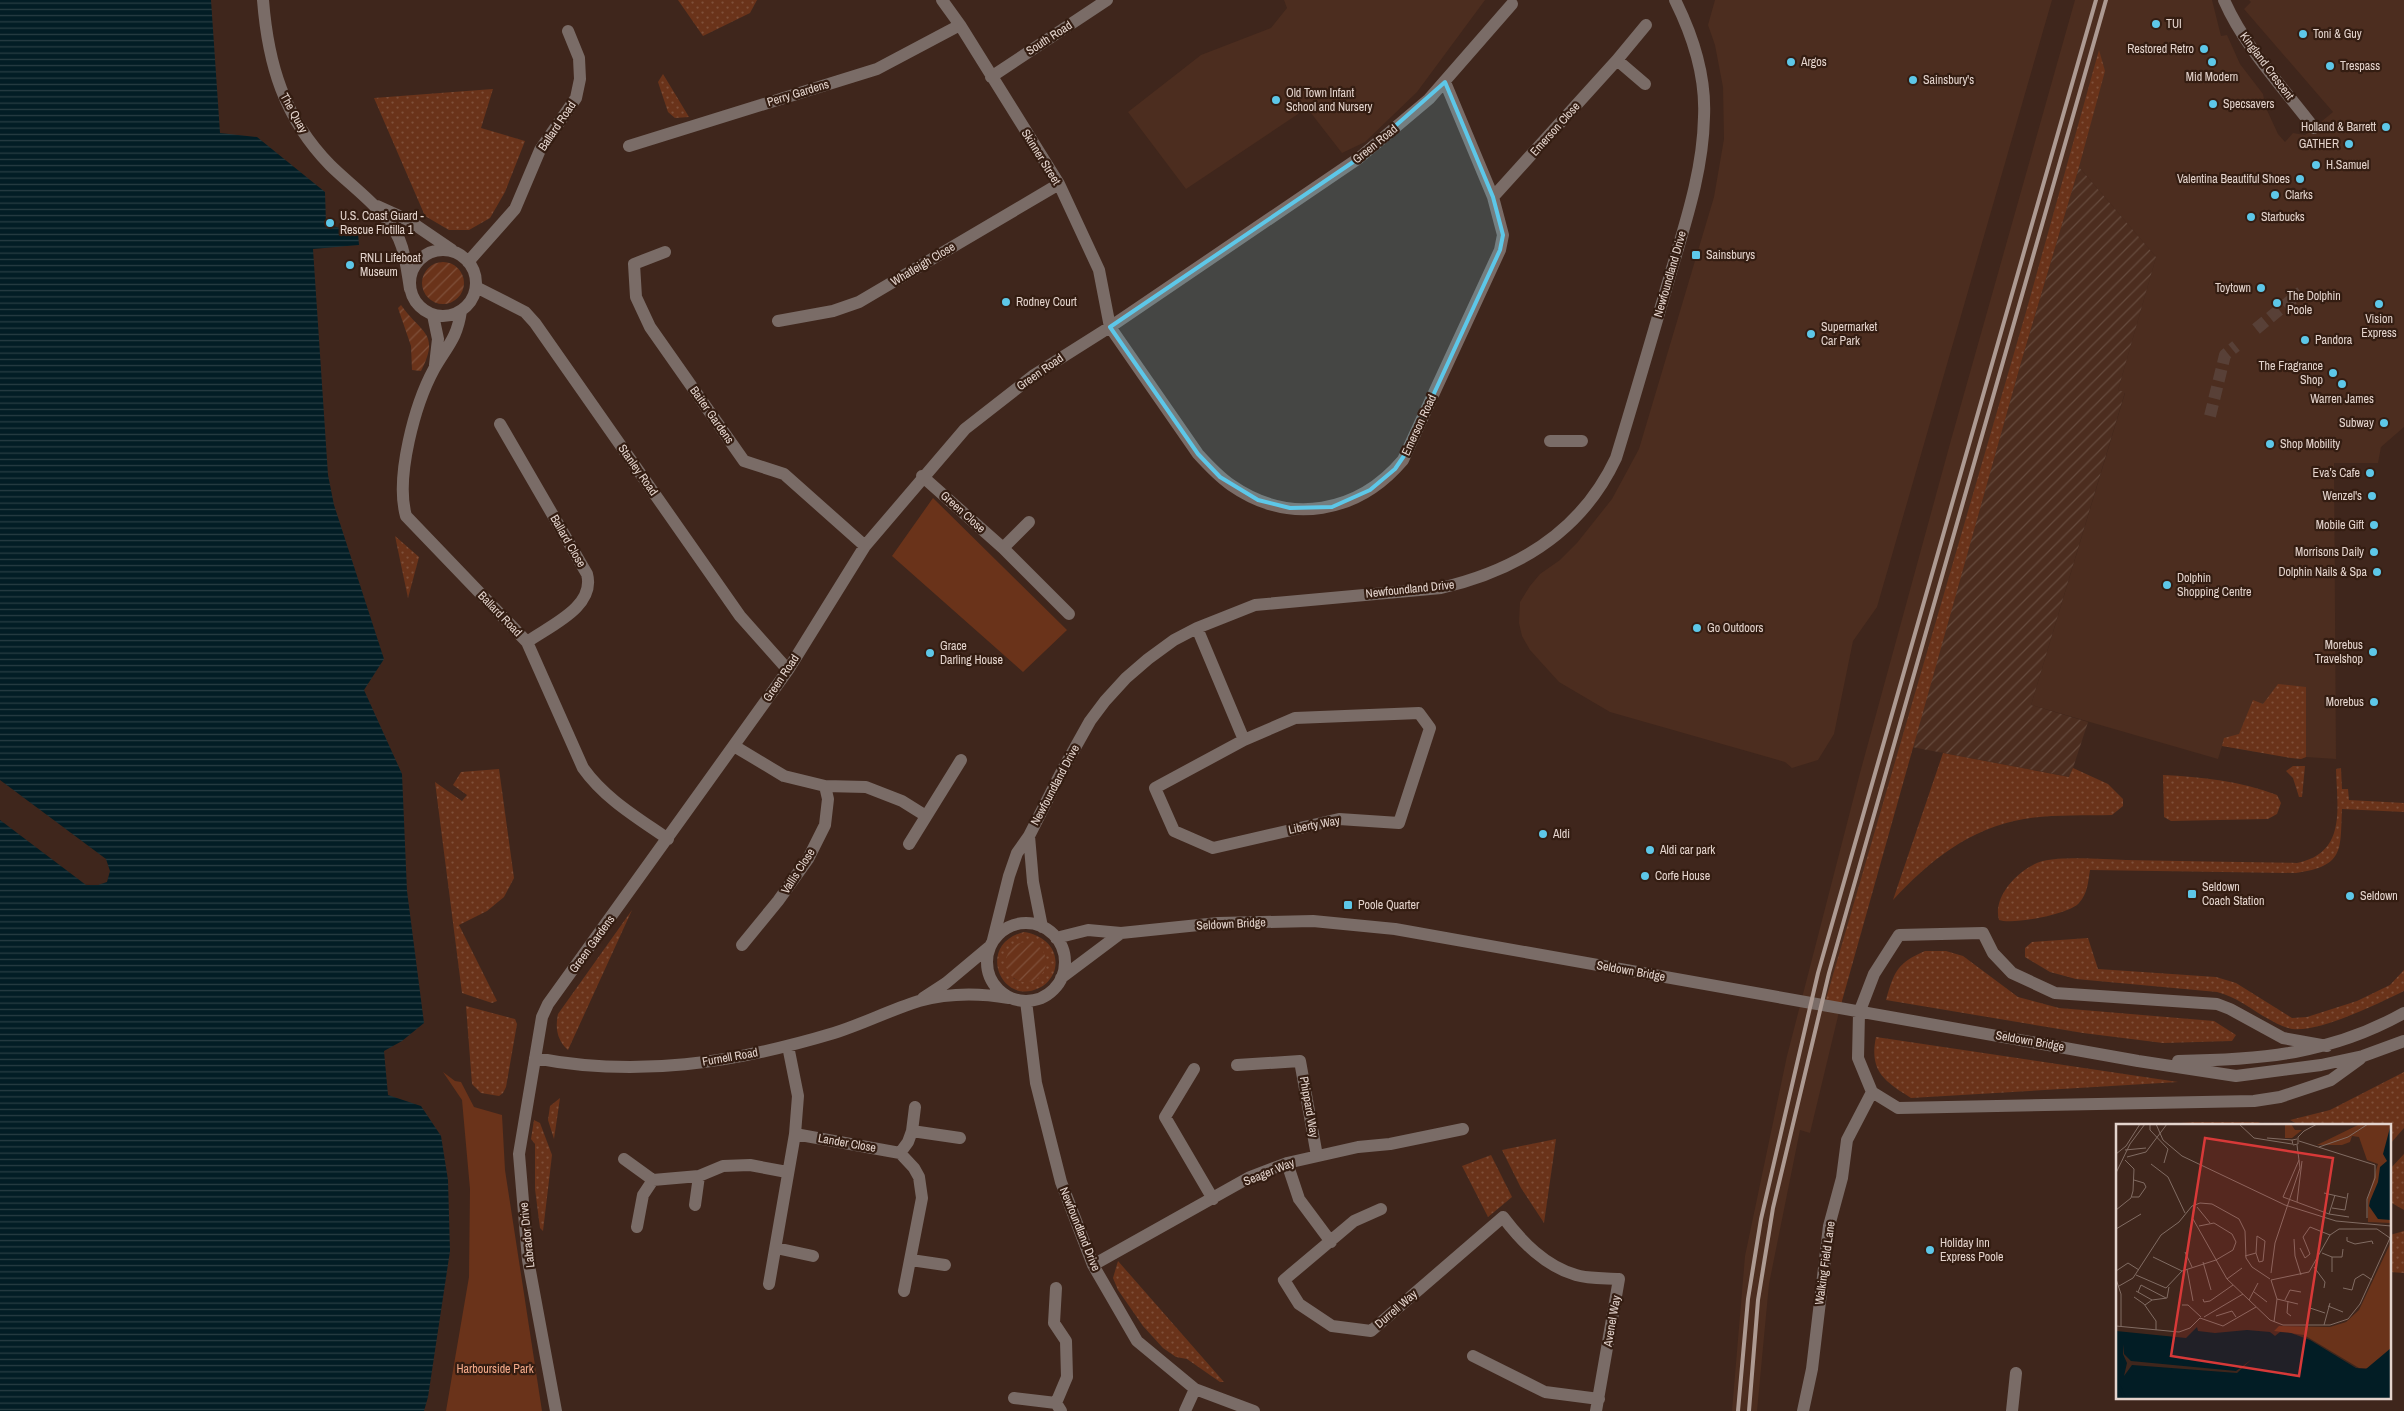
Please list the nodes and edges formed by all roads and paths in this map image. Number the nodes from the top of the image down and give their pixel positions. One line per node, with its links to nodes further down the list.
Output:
1 (263, 0): 18 (street, The Quay)
2 (942, 0): 7 (street, Skinner Street)
3 (1107, 0): 11 (street, South Road)
4 (1675, 0): 37 (street, Newfoundland Drive)
5 (2224, 0): 14 (street, Kingland Crescent)
6 (1512, 4): 12 (street, Green Road)
7 (960, 25): 11 (street, Skinner Street); 15 (street, Perry Gardens)
8 (1646, 25): 10 (street, Emerson Close)
9 (568, 31): 21 (street, Ballard Road)
10 (1617, 60): 13 (street); 17 (street, Emerson Close)
11 (991, 77): 16 (street, Skinner Street)
12 (1445, 82): 17 (street, Emerson Road); 27 (street, Green Road)
13 (1645, 84)
14 (2314, 128)
15 (629, 146)
16 (1058, 184): 26 (street, Whatleigh Close); 27 (street, Skinner Street)
17 (1493, 197): 27 (street, Emerson Road)
18 (370, 202): 20 (street, The Quay); 23 (street, The Quay)
19 (664, 252): 34 (street, Baiter Gardens)
20 (457, 253): 21 (street); 23 (street)
21 (468, 262): 22 (street)
22 (476, 287): 24 (street); 39 (street, Stanley Road)
23 (410, 288): 25 (street)
24 (461, 311): 25 (street); 28 (street, Ballard Road)
25 (433, 315): 28 (street, Ballard Road)
26 (778, 321)
27 (1110, 327): 32 (street, Green Road)
28 (435, 368): 38 (street, Ballard Road)
29 (500, 424): 38 (street, Ballard Close)
30 (1582, 441): 31 (street)
31 (1550, 442)
32 (922, 476): 34 (street, Green Road); 35 (street, Green Close)
33 (1028, 522): 35 (street)
34 (865, 546): 39 (street, Green Road)
35 (1003, 548): 36 (street, Green Close)
36 (1069, 614)
37 (1197, 628): 40 (street); 45 (street, Newfoundland Drive)
38 (527, 642): 46 (street, Ballard Road)
39 (788, 670): 41 (street, Green Road)
40 (1244, 740): 40 (street, Liberty Way)
41 (734, 746): 43 (street); 46 (street, Green Road)
42 (961, 760): 44 (street)
43 (825, 786): 44 (street); 52 (street, Vallis Close)
44 (926, 816): 47 (street)
45 (1029, 836): 48 (street, Newfoundland Drive); 51 (street, Newfoundland Drive)
46 (668, 839): 62 (street, Green Gardens)
47 (909, 844)
48 (1042, 927): 50 (street); 51 (street)
49 (1121, 932): 50 (street, Seldown Bridge); 53 (street); 63 (street, Seldown Bridge)
50 (1056, 938): 53 (street)
51 (991, 943): 54 (street, Newfoundland Drive); 55 (street, Furnell Road)
52 (742, 945)
53 (1061, 978): 56 (street)
54 (1009, 998): 55 (street, Furnell Road); 56 (street)
55 (918, 1001): 59 (street, Furnell Road)
56 (1026, 1001): 89 (street, Newfoundland Drive)
57 (2404, 1013): 60 (street, Seldown Bridge)
58 (2404, 1041): 61 (street, Seldown Bridge)
59 (788, 1046): 62 (street, Furnell Road); 70 (street)
60 (2327, 1046): 63 (street, Seldown Bridge); 66 (street)
61 (2363, 1056): 63 (street, Seldown Bridge); 66 (street)
62 (535, 1058): 99 (street, Labrador Drive)
63 (2138, 1061)
64 (1237, 1065): 73 (street, Phippard Way)
65 (1194, 1069): 79 (street)
66 (1872, 1092): 102 (street, Walking Field Lane)
67 (915, 1108): 69 (street)
68 (1463, 1129): 73 (street, Seager Way)
69 (912, 1131): 71 (street); 72 (street)
70 (795, 1134): 72 (street, Lander Close); 76 (street)
71 (960, 1138)
72 (900, 1153): 87 (street)
73 (1318, 1156): 75 (street, Seager Way)
74 (624, 1159): 78 (street)
75 (1287, 1162): 79 (street, Seager Way); 84 (street)
76 (787, 1172): 77 (street); 85 (street)
77 (700, 1176): 78 (street); 80 (street)
78 (652, 1180): 83 (street)
79 (1212, 1198): 89 (street, Seager Way)
80 (695, 1205)
81 (1381, 1210): 84 (street, Durrell Way)
82 (1503, 1217): 84 (street, Durrell Way); 97 (street, Avenel Way)
83 (637, 1227)
84 (1331, 1242)
85 (776, 1248): 86 (street); 90 (street)
86 (813, 1256)
87 (911, 1260): 88 (street); 92 (street)
88 (945, 1265)
89 (1092, 1265): 95 (street, Newfoundland Drive)
90 (769, 1284)
91 (1056, 1288): 98 (street)
92 (904, 1291)
93 (1473, 1356): 97 (street)
94 (2016, 1372): 103 (street)
95 (1195, 1389): 100 (street); 101 (street, Newfoundland Drive)
96 (1014, 1398): 98 (street)
97 (1597, 1405)
98 (1058, 1407)
99 (556, 1411)
100 (1185, 1411)
101 (1254, 1411)
102 (1802, 1411)
103 (2012, 1411)

